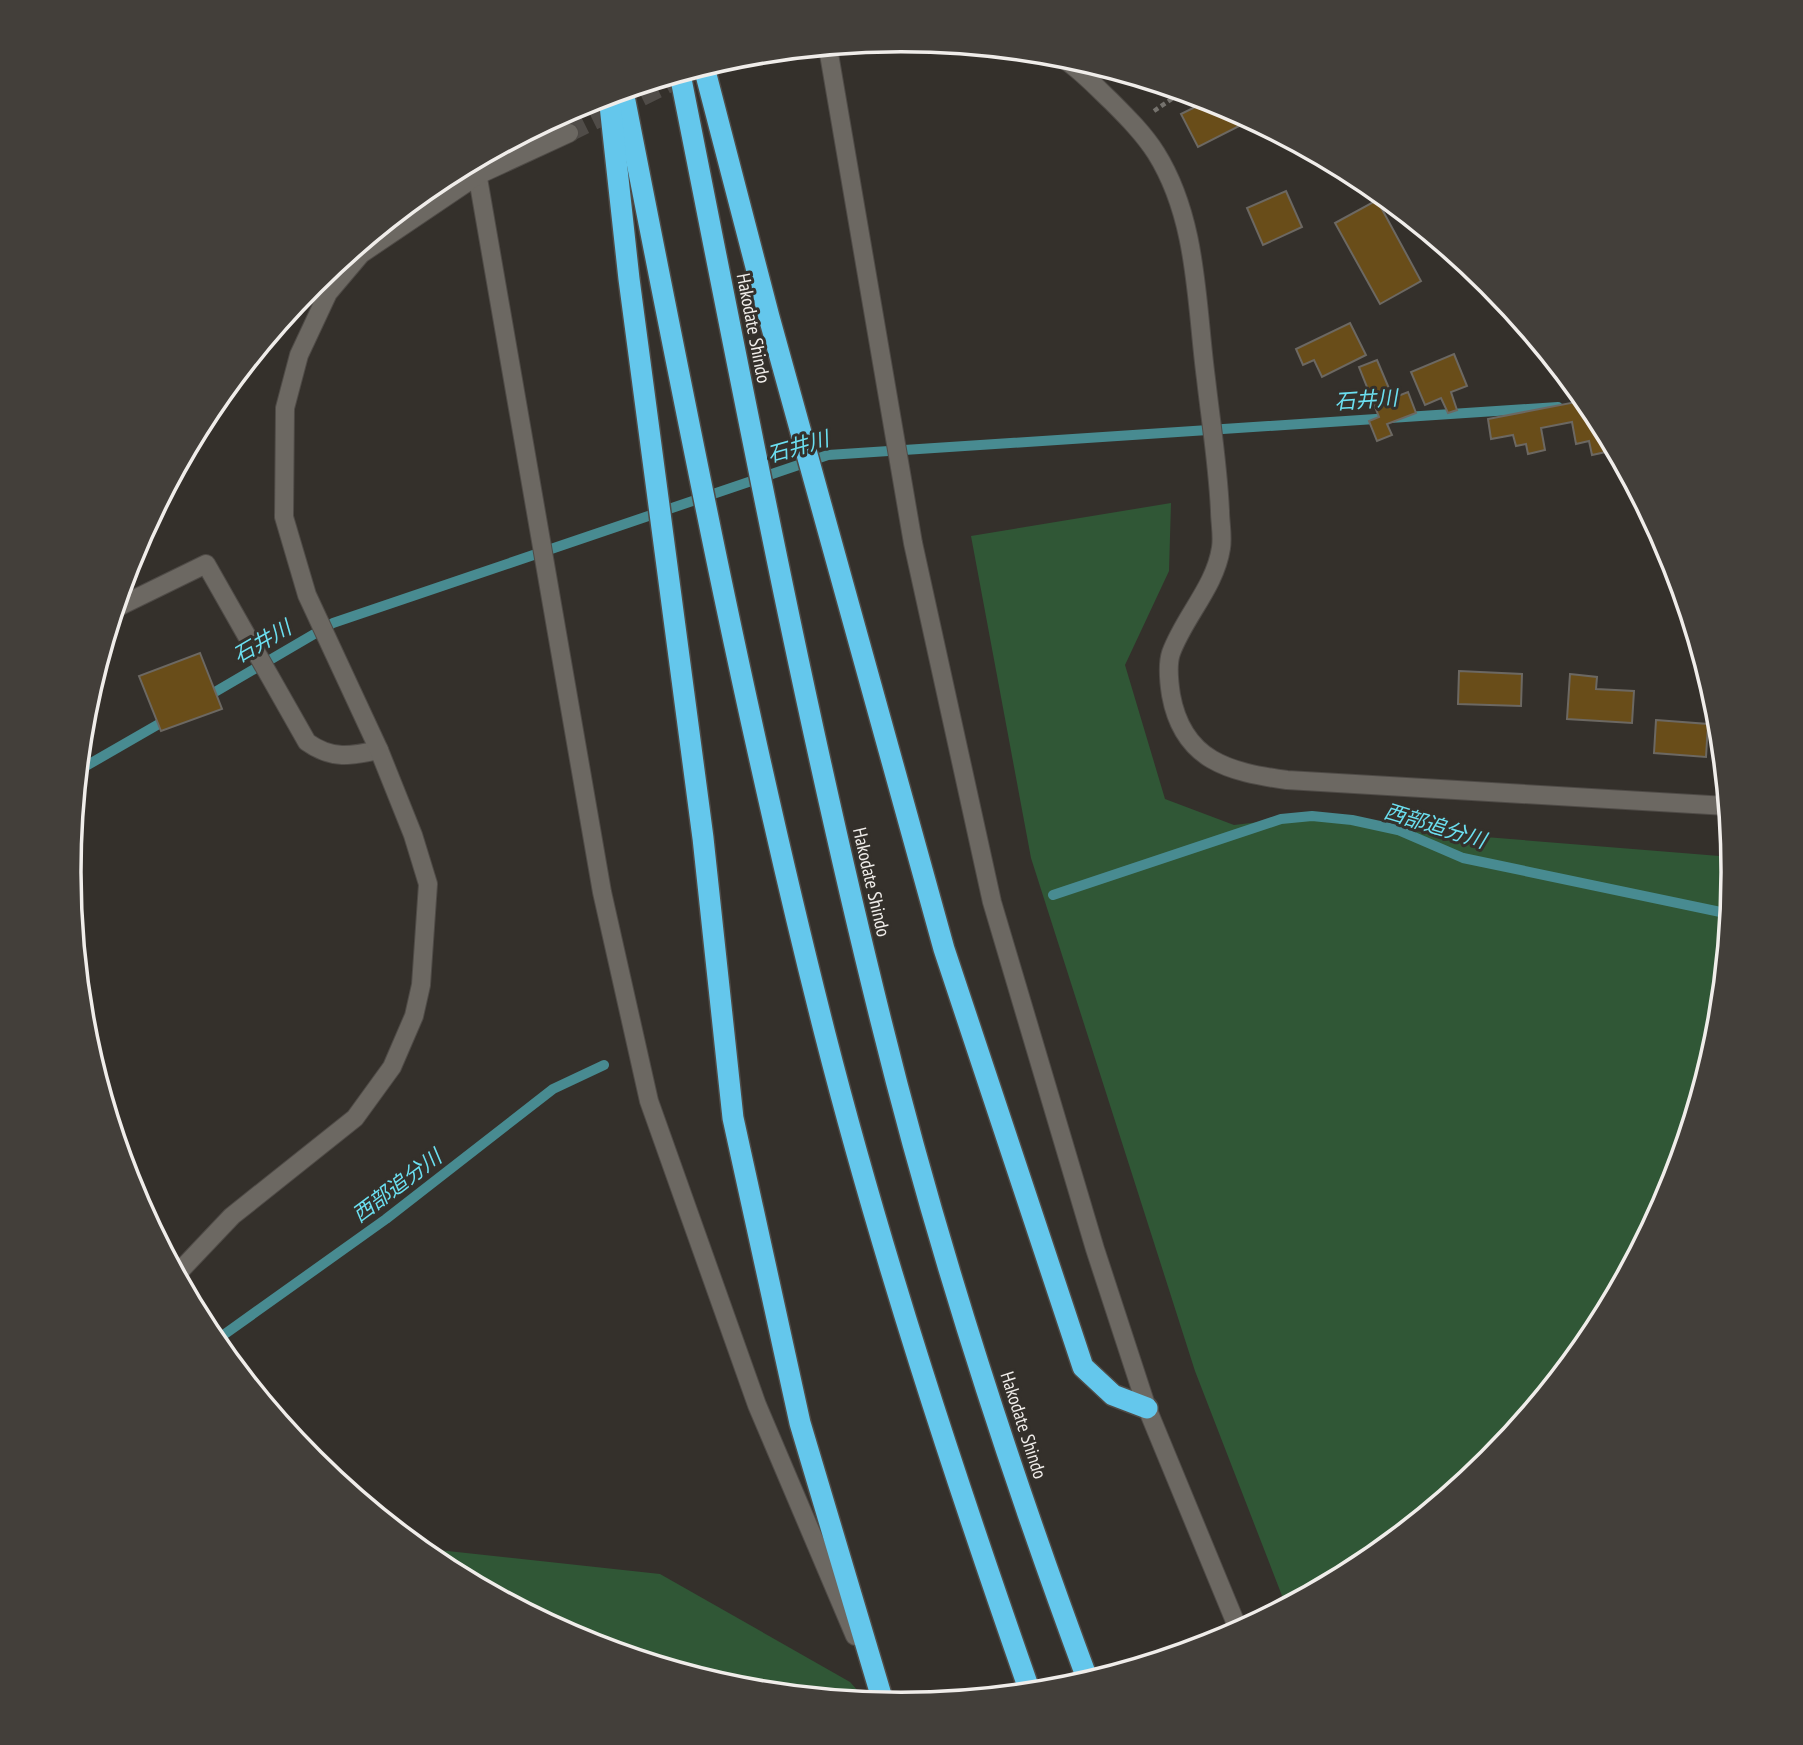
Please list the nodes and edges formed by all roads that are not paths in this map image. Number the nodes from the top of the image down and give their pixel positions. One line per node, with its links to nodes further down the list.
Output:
1 (830, 56): 17 (street)
2 (1083, 73): 15 (street)
3 (706, 76): 17 (highway)
4 (682, 82): 19 (highway, Hakodate Shindo)
5 (625, 101): 20 (highway)
6 (610, 107): 22 (highway)
7 (569, 133): 8 (street)
8 (492, 162)
9 (477, 172): 21 (street)
10 (433, 200): 11 (street)
11 (386, 236)
12 (352, 264): 14 (street)
13 (128, 602): 14 (street)
14 (379, 750): 16 (street)
15 (1718, 805)
16 (183, 1267)
17 (1147, 1408): 18 (street)
18 (1235, 1621)
19 (1084, 1672)
20 (1027, 1682)
21 (880, 1692)
22 (881, 1692)

